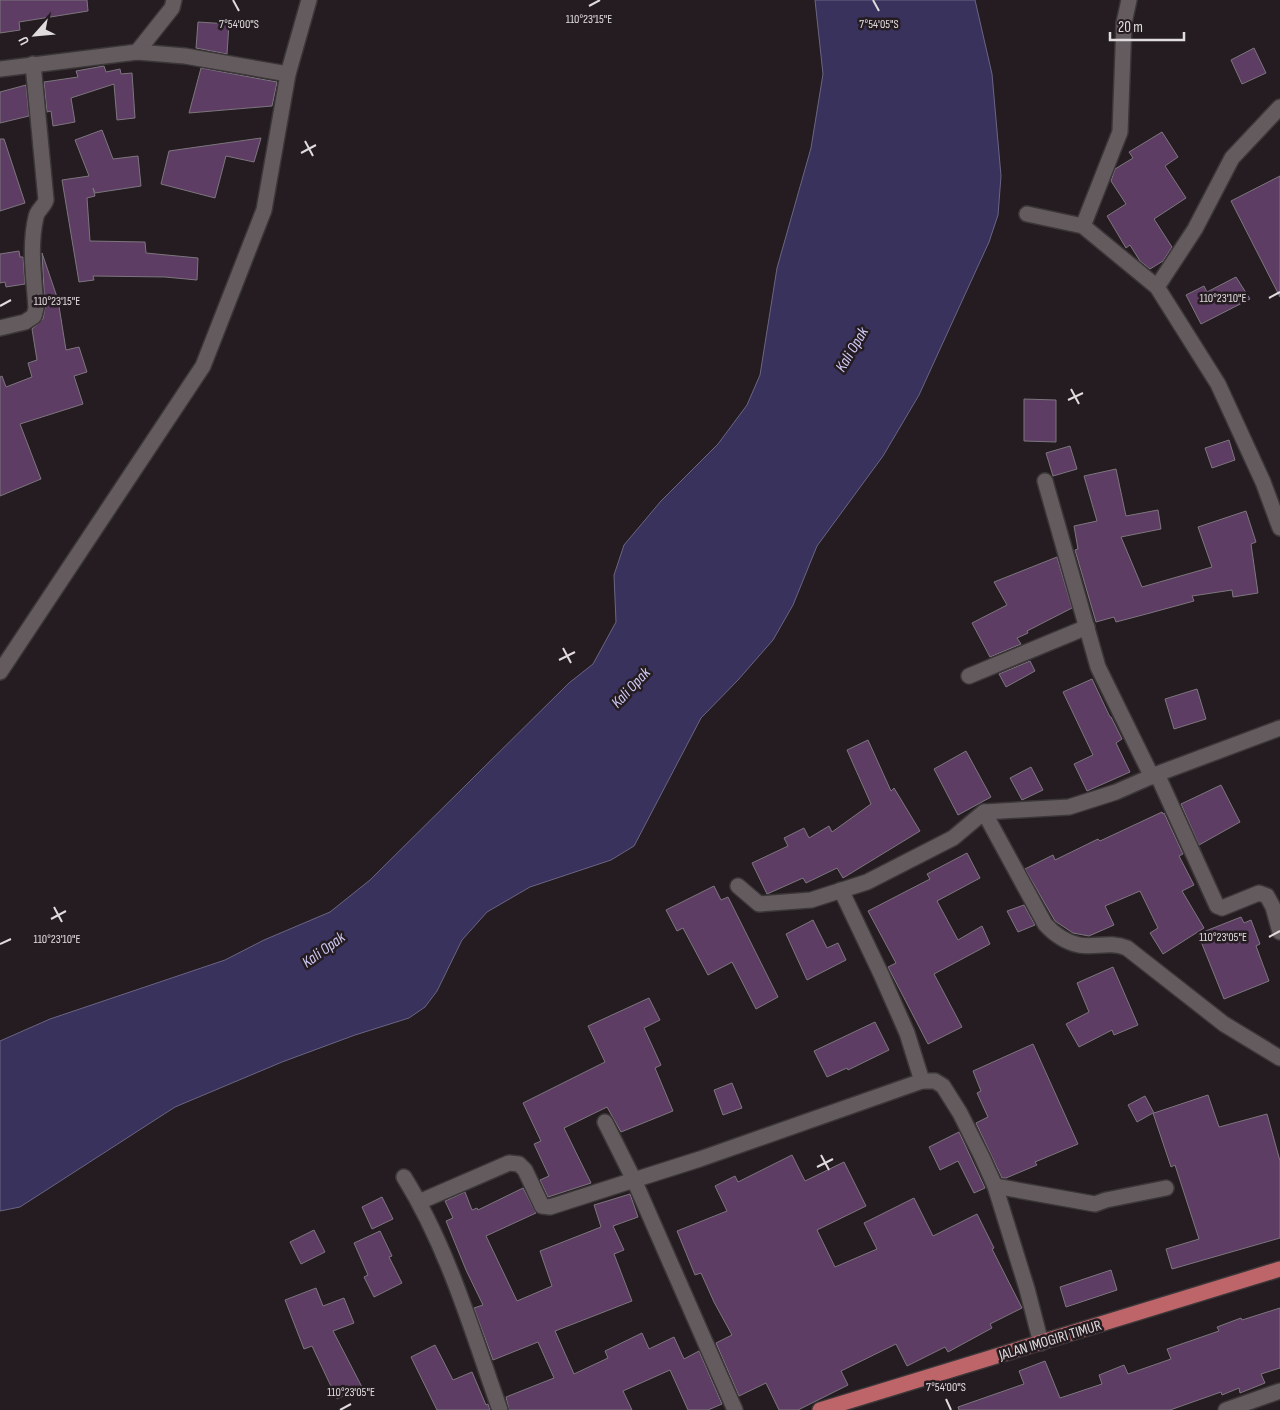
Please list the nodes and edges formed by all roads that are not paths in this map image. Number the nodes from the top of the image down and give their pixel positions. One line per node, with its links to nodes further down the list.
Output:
1 (174, 0): 4 (street)
2 (309, 0): 7 (street)
3 (1129, 0): 10 (street)
4 (137, 52): 5 (street); 7 (street)
5 (33, 64): 6 (street); 12 (street)
6 (0, 69)
7 (288, 74): 16 (street)
8 (1280, 107): 11 (street)
9 (1028, 214): 10 (street)
10 (1083, 226): 11 (street)
11 (1157, 286): 14 (street)
12 (0, 328)
13 (1045, 481): 15 (street)
14 (1280, 528)
15 (1087, 627): 17 (street); 19 (street)
16 (0, 672)
17 (969, 676)
18 (1280, 728): 19 (street)
19 (1154, 775): 20 (street); 23 (street)
20 (984, 812): 22 (street); 24 (street)
21 (738, 886): 22 (street)
22 (841, 890): 25 (street)
23 (1280, 932)
24 (1280, 1058)
25 (922, 1081): 28 (street); 29 (street)
26 (605, 1122): 28 (street)
27 (404, 1177): 31 (street)
28 (634, 1180): 31 (street); 36 (street)
29 (995, 1186): 30 (street); 33 (street)
30 (1166, 1188)
31 (419, 1202): 35 (street)
32 (1280, 1269): 33 (main road, JALAN IMOGIRI TIMUR)
33 (1042, 1343): 37 (main road, JALAN IMOGIRI TIMUR)
34 (1280, 1391): 38 (street)
35 (500, 1410)
36 (735, 1410)
37 (820, 1410)
38 (1226, 1410)

